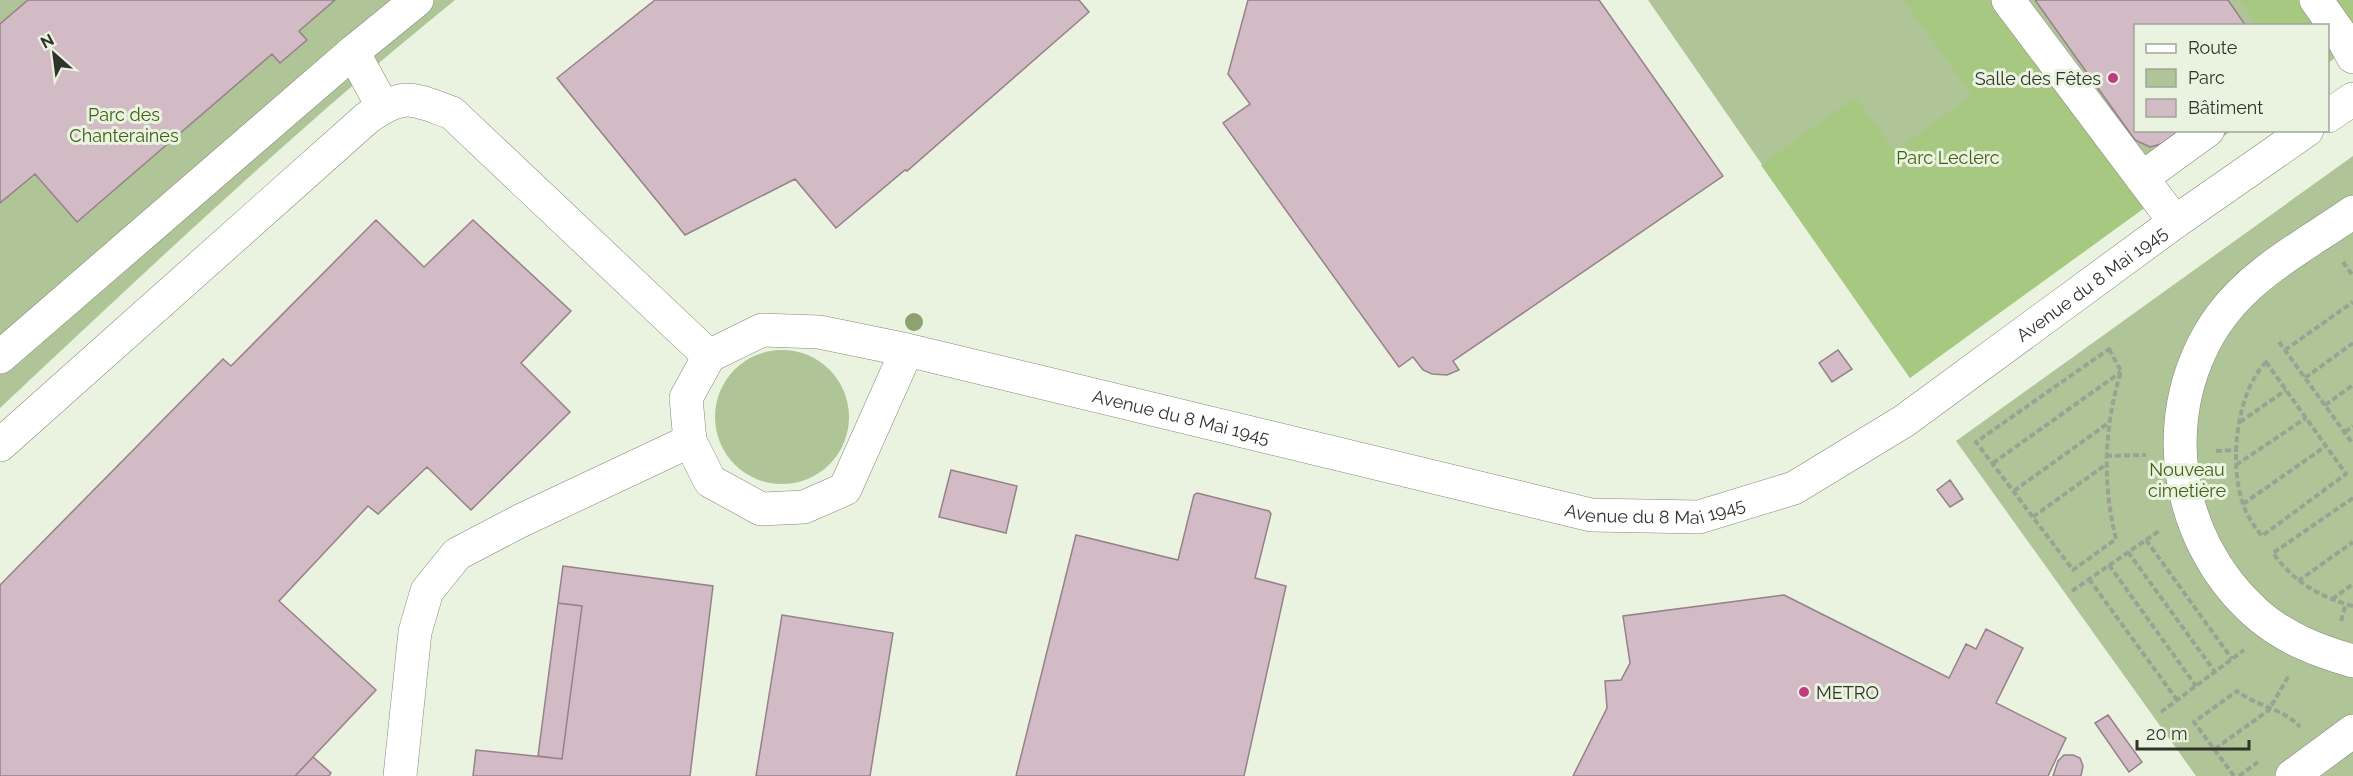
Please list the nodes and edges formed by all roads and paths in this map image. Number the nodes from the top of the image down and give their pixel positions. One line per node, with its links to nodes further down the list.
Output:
1 (417, 0): 5 (street)
2 (2008, 0): 11 (street)
3 (2316, 0): 4 (street)
4 (2341, 46)
5 (352, 52): 7 (street); 20 (street)
6 (2353, 99): 8 (street)
7 (382, 107): 19 (street); 33 (street)
8 (2329, 115)
9 (2205, 132): 11 (street)
10 (2304, 132): 13 (street, Avenue du 8 Mai 1945)
11 (2142, 178): 13 (street)
12 (2353, 212): 41 (street)
13 (2175, 222): 17 (street, Avenue du 8 Mai 1945)
14 (2353, 302): 18 (path)
15 (2279, 342): 18 (path)
16 (2353, 343): 22 (path)
17 (907, 350): 19 (street, Avenue du 8 Mai 1945); 31 (street)
18 (2285, 350): 22 (path)
19 (709, 356): 31 (street)
20 (0, 357)
21 (2121, 371): 28 (path); 35 (path); 35 (path)
22 (2305, 378): 25 (path)
23 (2353, 385): 25 (path)
24 (2286, 390): 26 (path); 27 (path); 27 (path)
25 (2325, 405): 30 (path)
26 (2306, 418): 34 (path); 36 (path)
27 (2240, 422): 36 (path)
28 (2108, 424): 37 (path); 38 (path)
29 (2353, 426): 30 (path)
30 (2344, 432): 32 (path)
31 (690, 441): 65 (street)
32 (2353, 444)
33 (0, 445)
34 (2326, 446): 40 (path); 40 (path)
35 (1993, 464): 38 (path)
36 (2236, 465): 40 (path)
37 (2105, 466): 42 (path); 42 (path)
38 (2014, 491): 42 (path)
39 (2353, 498): 48 (path)
40 (2243, 504)
41 (2190, 510): 43 (path); 53 (street)
42 (2033, 518)
43 (2146, 540): 45 (path); 55 (path)
44 (2353, 542): 48 (path)
45 (2128, 552): 46 (path); 57 (path)
46 (2109, 565): 47 (path); 58 (path)
47 (2089, 579): 50 (path); 59 (path)
48 (2298, 581): 51 (path)
49 (2353, 584): 51 (path)
50 (2072, 591)
51 (2332, 599): 52 (path)
52 (2353, 606)
53 (2275, 627): 54 (street); 55 (path)
54 (2306, 644): 56 (street); 60 (path)
55 (2232, 659): 57 (path)
56 (2353, 662)
57 (2215, 672): 58 (path)
58 (2196, 686): 59 (path)
59 (2177, 700): 61 (path)
60 (2269, 710): 62 (path); 64 (path); 64 (path)
61 (2161, 712)
62 (2302, 730)
63 (2353, 731): 67 (street)
64 (2215, 749): 66 (path)
65 (400, 776)
66 (2234, 776)
67 (2292, 776)

